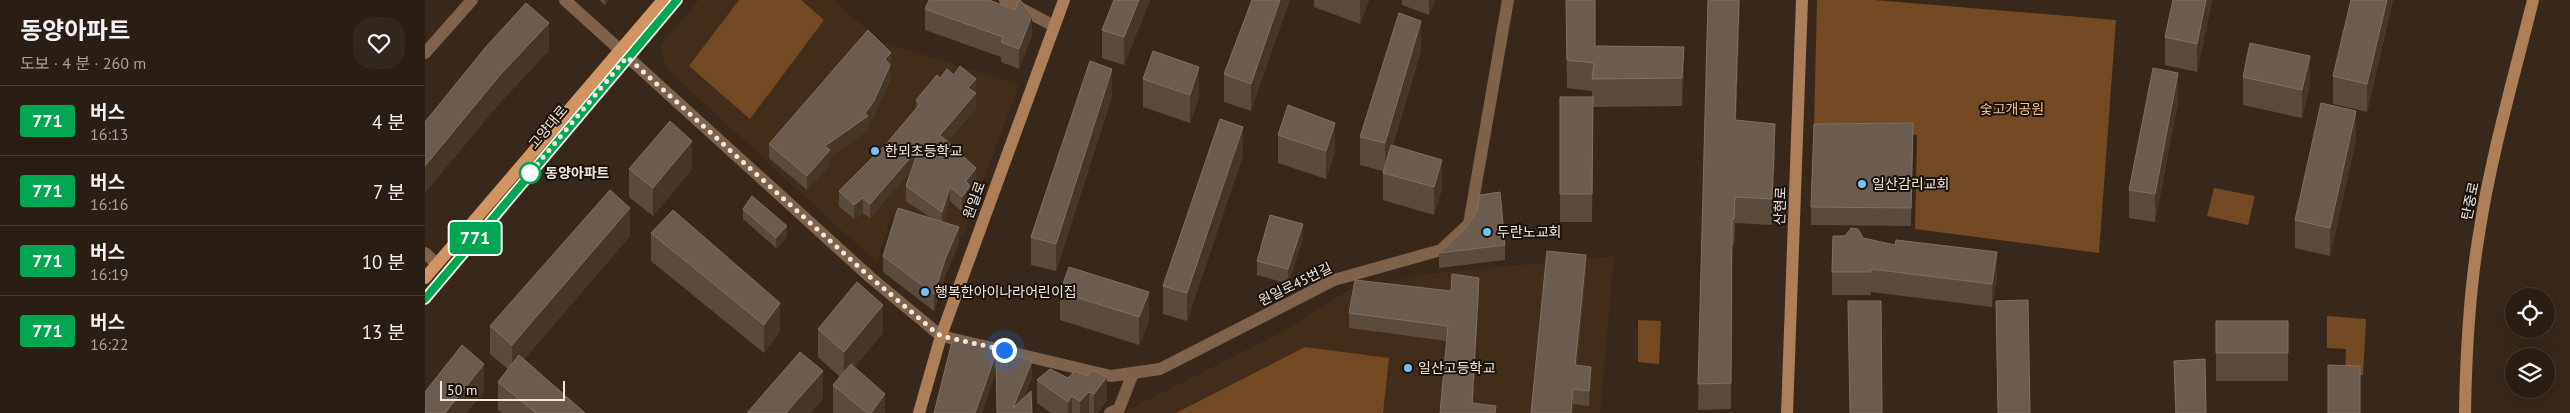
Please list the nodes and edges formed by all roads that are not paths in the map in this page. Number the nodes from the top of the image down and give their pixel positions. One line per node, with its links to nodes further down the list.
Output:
1 (472, 0): 11 (street)
2 (565, 0): 12 (street)
3 (663, 0): 12 (main road, 고양대로)
4 (677, 0): 12 (main road, 고양대로)
5 (1005, 0): 10 (street)
6 (1064, 0): 10 (main road, 원일로)
7 (1508, 0): 18 (street, 원일로45번길)
8 (1802, 0): 21 (main road, 산현로)
9 (2533, 0): 22 (main road, 탄중로)
10 (1054, 26): 17 (main road, 원일로)
11 (425, 53)
12 (623, 54): 14 (main road, 고양대로); 16 (main road, 고양대로); 17 (street)
13 (425, 253): 14 (street)
14 (437, 264): 15 (main road, 고양대로)
15 (425, 278)
16 (425, 299)
17 (941, 336): 18 (street, 원일로45번길); 19 (main road, 원일로)
18 (1133, 373): 20 (street)
19 (919, 413)
20 (1110, 413)
21 (1787, 413)
22 (2465, 413)

